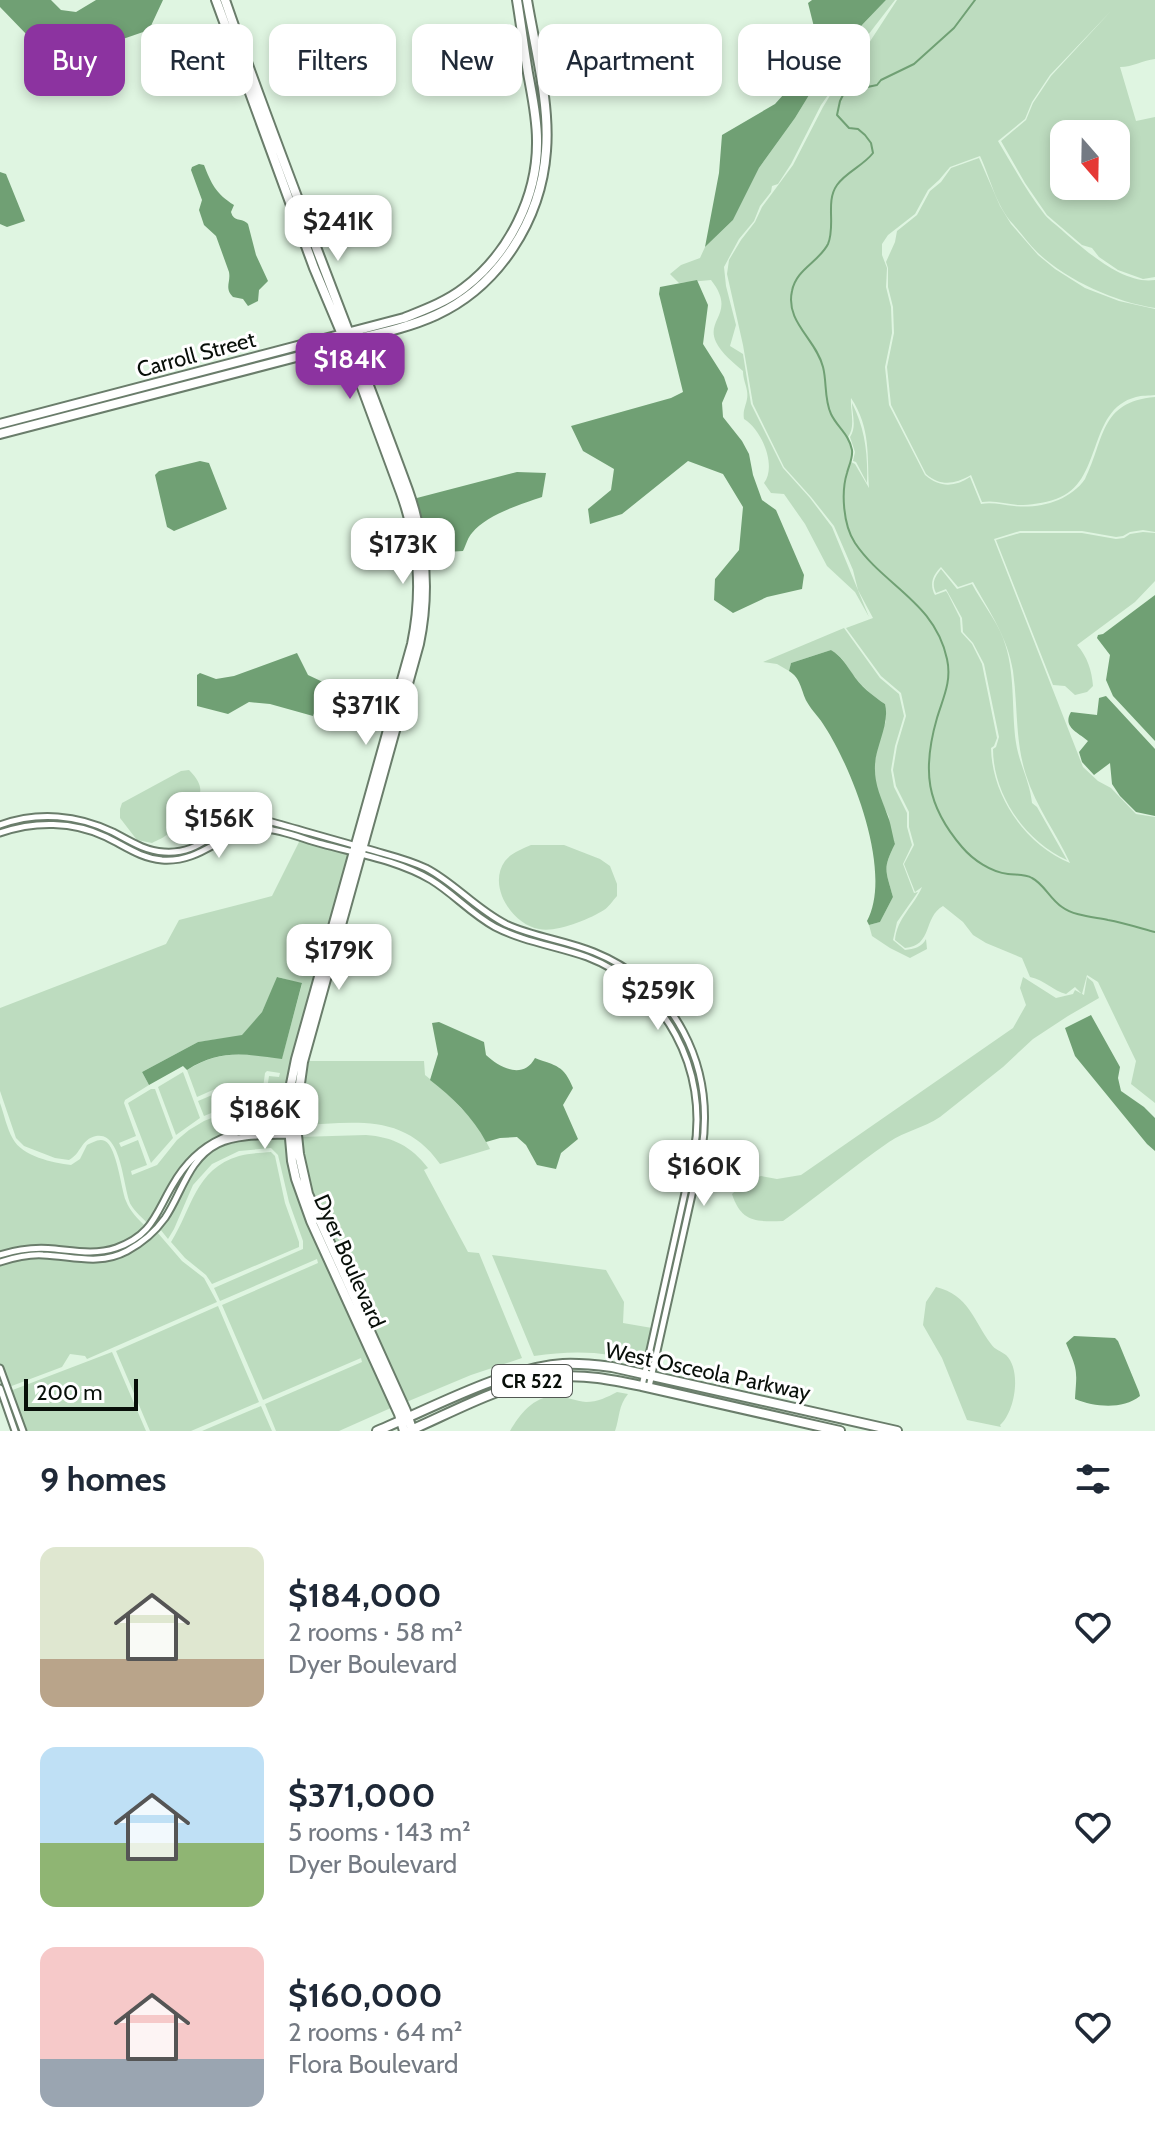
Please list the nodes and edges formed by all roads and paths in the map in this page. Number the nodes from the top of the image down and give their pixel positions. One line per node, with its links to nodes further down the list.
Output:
1 (216, 0): 6 (main road, Dyer Boulevard)
2 (225, 0): 6 (main road, Dyer Boulevard)
3 (517, 0): 5 (main road, Carroll Street)
4 (527, 0): 5 (main road, Carroll Street)
5 (465, 293): 6 (main road, Carroll Street); 7 (main road, Carroll Street)
6 (346, 333): 7 (main road, Dyer Boulevard); 8 (main road, Carroll Street)
7 (350, 343): 9 (main road, Carroll Street); 10 (main road, Dyer Boulevard); 11 (main road, Dyer Boulevard)
8 (0, 424)
9 (0, 434)
10 (395, 704): 11 (main road); 14 (main road, Dyer Boulevard)
11 (399, 718): 14 (main road, Dyer Boulevard)
12 (0, 825): 14 (street)
13 (0, 833): 14 (street)
14 (358, 850): 15 (street); 16 (street); 17 (main road, Dyer Boulevard)
15 (689, 1041): 16 (street); 25 (street)
16 (681, 1045): 25 (street)
17 (293, 1131): 18 (main road, Dyer Boulevard); 19 (street); 20 (street); 21 (main road, Dyer Boulevard)
18 (317, 1234): 21 (main road); 22 (main road, Dyer Boulevard)
19 (0, 1255)
20 (0, 1262)
21 (352, 1293): 23 (main road, Dyer Boulevard)
22 (348, 1303): 23 (main road); 28 (main road, Dyer Boulevard)
23 (376, 1346): 28 (main road, Dyer Boulevard)
24 (0, 1368): 30 (street)
25 (648, 1375): 26 (street); 28 (main road, West Osceola Parkway / CR 522); 34 (main road, West Osceola Parkway / CR 522)
26 (645, 1386): 32 (main road, West Osceola Parkway / CR 522); 33 (main road, West Osceola Parkway / CR 522)
27 (0, 1388): 29 (street)
28 (405, 1419): 31 (main road, West Osceola Parkway / CR 522); 32 (main road, Dyer Boulevard)
29 (15, 1431)
30 (23, 1431)
31 (377, 1431)
32 (409, 1431)
33 (840, 1431)
34 (897, 1431)

